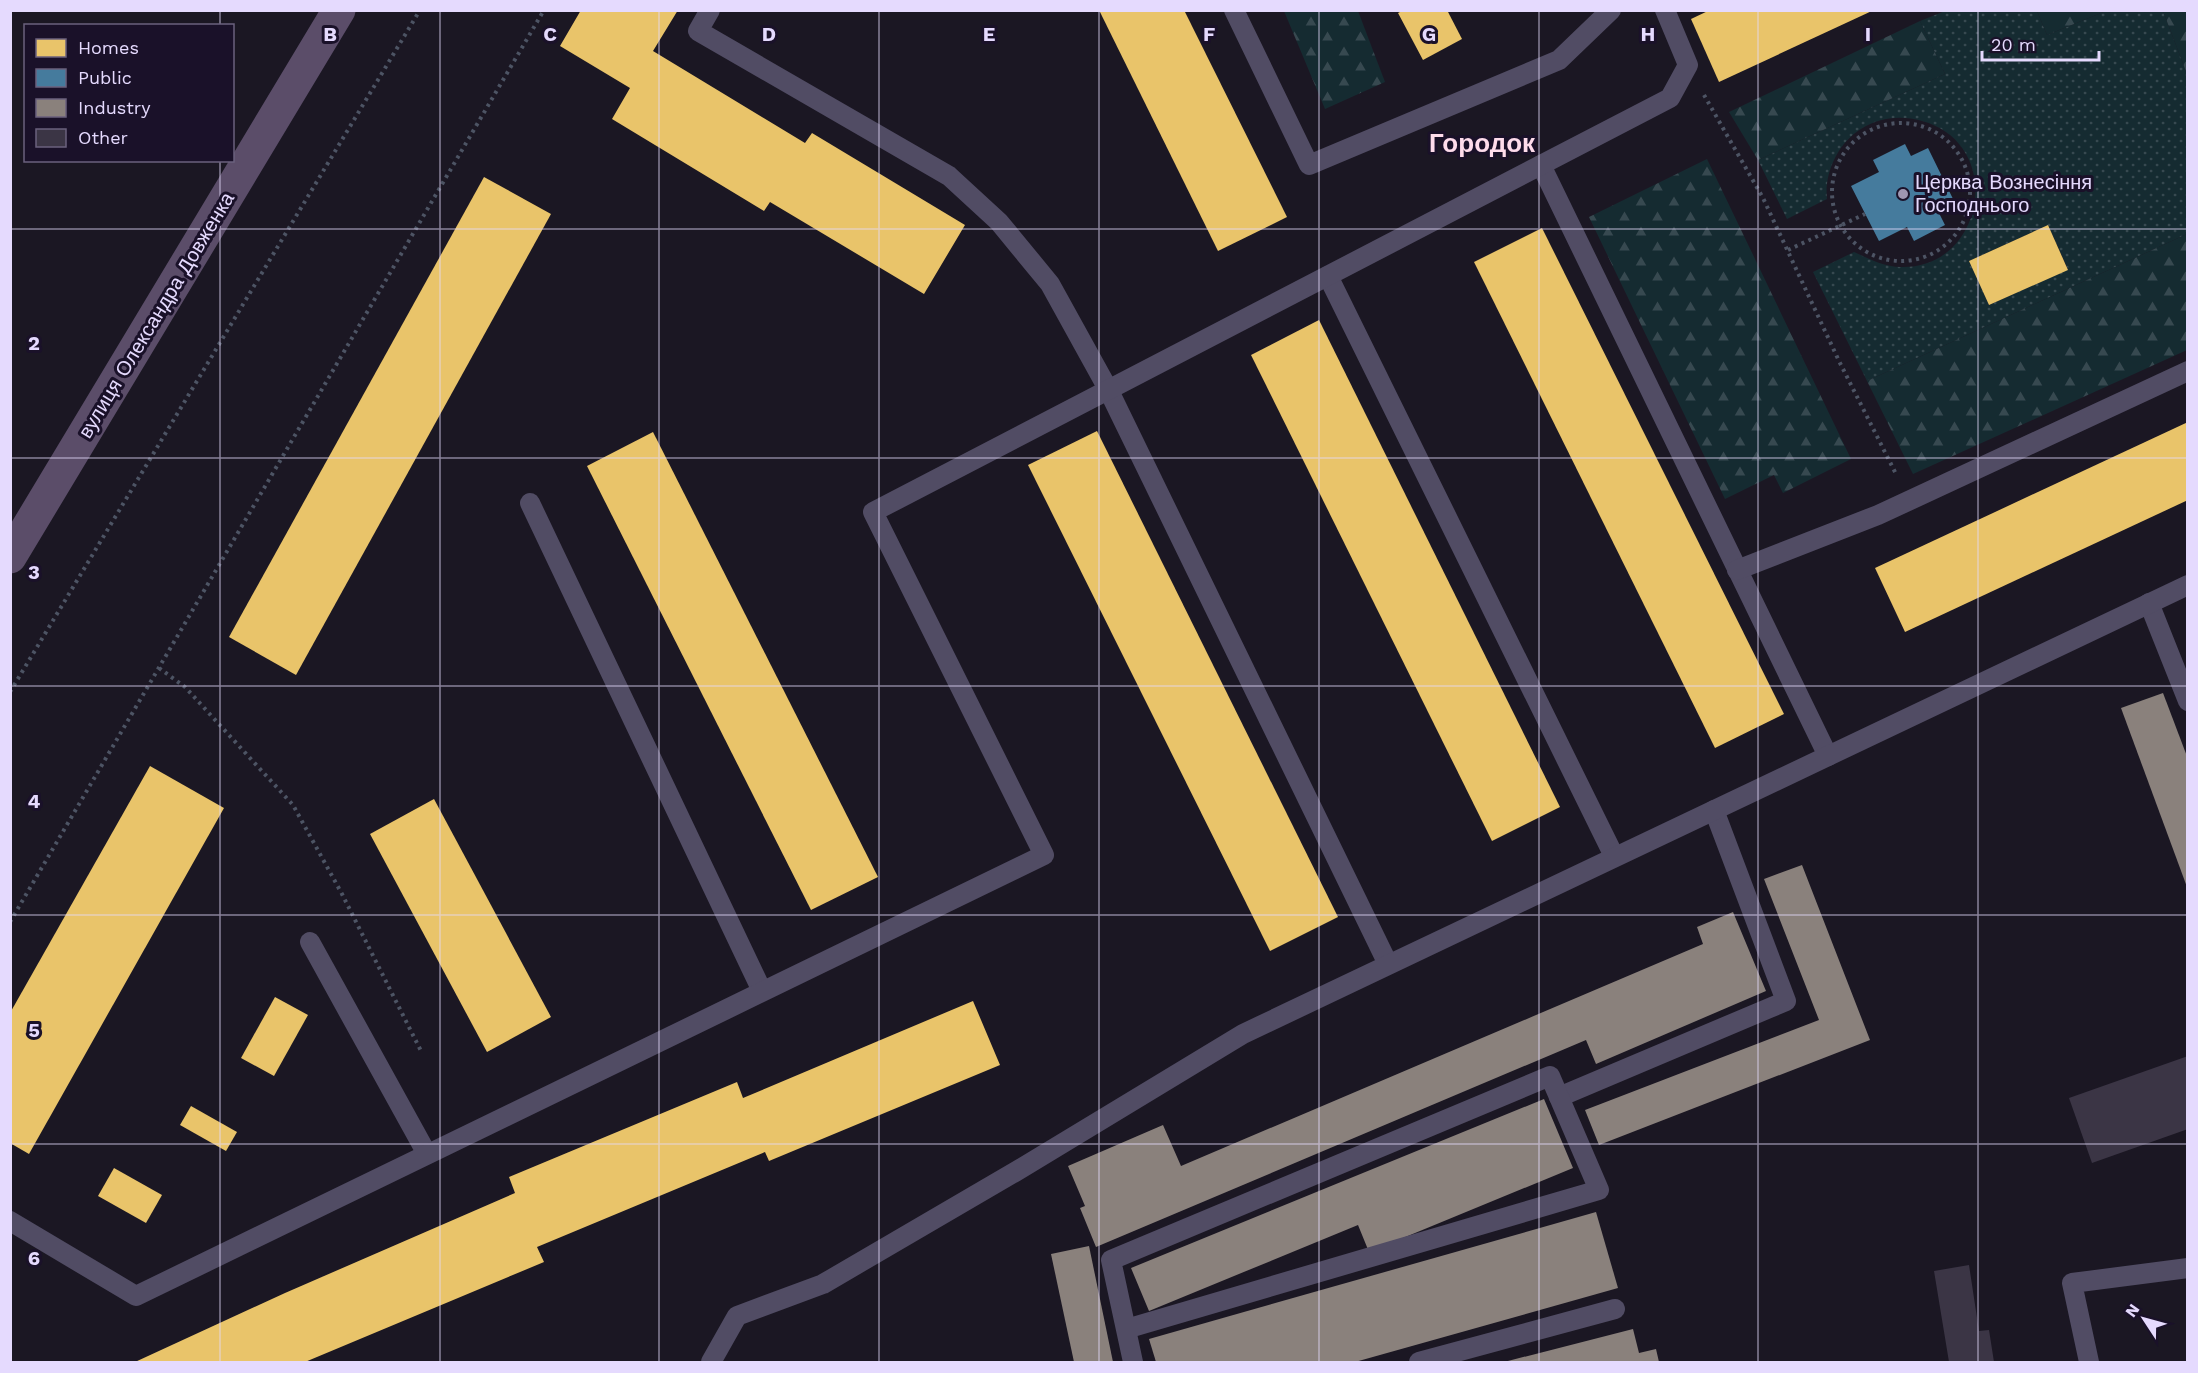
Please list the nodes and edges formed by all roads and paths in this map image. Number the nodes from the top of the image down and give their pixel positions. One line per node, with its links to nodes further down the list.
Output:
1 (339, 10): 18 (main road, вулиця Олександра Довженка)
2 (420, 10): 23 (path)
3 (544, 10): 22 (path)
4 (710, 10): 15 (lane)
5 (1234, 10): 6 (lane)
6 (1611, 10)
7 (1665, 10): 8 (lane)
8 (1688, 65): 9 (lane); 12 (path)
9 (1540, 165): 13 (lane); 19 (lane)
10 (1865, 214): 11 (path)
11 (1841, 225): 11 (path); 12 (path)
12 (1788, 250): 16 (path)
13 (1328, 276): 15 (lane); 27 (lane)
14 (2187, 371): 16 (lane)
15 (1108, 389): 30 (lane); 31 (lane)
16 (1909, 500): 19 (lane)
17 (530, 503): 31 (lane)
18 (10, 557)
19 (1737, 570): 25 (lane)
20 (2187, 585): 21 (lane)
21 (2149, 603): 24 (lane); 25 (lane)
22 (159, 668): 28 (path); 32 (path)
23 (10, 692)
24 (2187, 701)
25 (1828, 756): 26 (lane)
26 (1714, 810): 27 (lane); 33 (lane)
27 (1614, 856): 30 (lane)
28 (10, 921)
29 (310, 942): 34 (lane)
30 (1388, 964): 39 (lane)
31 (762, 991): 34 (lane)
32 (421, 1052)
33 (1559, 1097): 38 (lane); 38 (lane)
34 (427, 1154): 35 (lane)
35 (10, 1221)
36 (2187, 1268): 42 (lane)
37 (1616, 1309): 41 (lane)
38 (1126, 1329): 40 (lane)
39 (711, 1362)
40 (1133, 1362)
41 (1419, 1362)
42 (2089, 1362)

